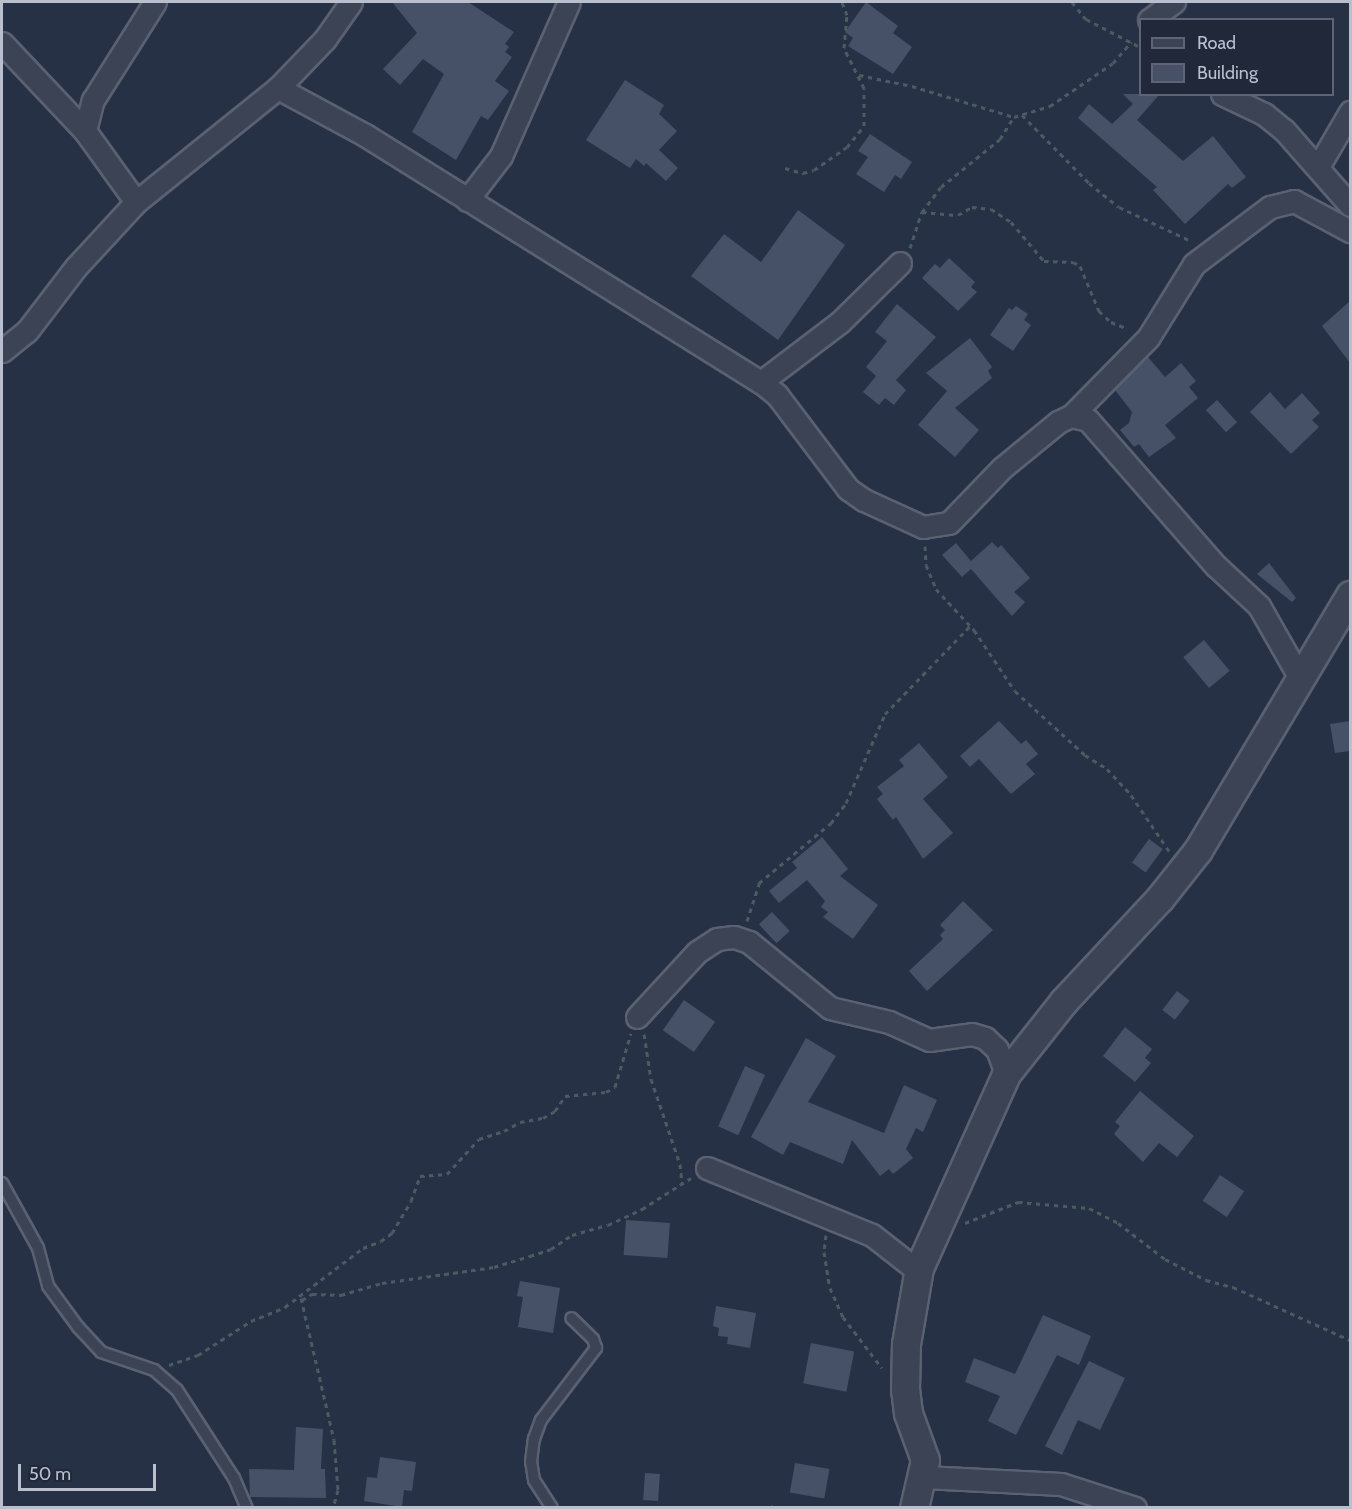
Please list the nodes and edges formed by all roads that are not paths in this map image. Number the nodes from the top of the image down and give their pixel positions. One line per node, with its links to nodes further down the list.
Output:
1 (155, 2): 10 (street)
2 (351, 2): 7 (street)
3 (569, 2): 12 (street)
4 (1174, 2): 5 (street)
5 (1152, 18)
6 (2, 43): 10 (street)
7 (278, 88): 12 (street); 13 (street)
8 (1226, 96): 11 (street)
9 (1350, 112): 11 (street)
10 (85, 131): 13 (street)
11 (1318, 167): 14 (street)
12 (467, 200): 18 (street)
13 (136, 202): 17 (street)
14 (1350, 205)
15 (1350, 231): 19 (street)
16 (900, 263): 18 (street)
17 (2, 351)
18 (761, 382): 19 (street)
19 (1071, 416): 21 (street)
20 (1350, 595): 21 (street)
21 (1301, 680): 23 (street)
22 (636, 1020): 23 (street)
23 (1006, 1074): 26 (street)
24 (707, 1168): 26 (street)
25 (2, 1183): 29 (lane)
26 (918, 1271): 28 (street)
27 (571, 1318): 30 (lane)
28 (918, 1498): 31 (street)
29 (246, 1508)
30 (552, 1508)
31 (1135, 1508)

